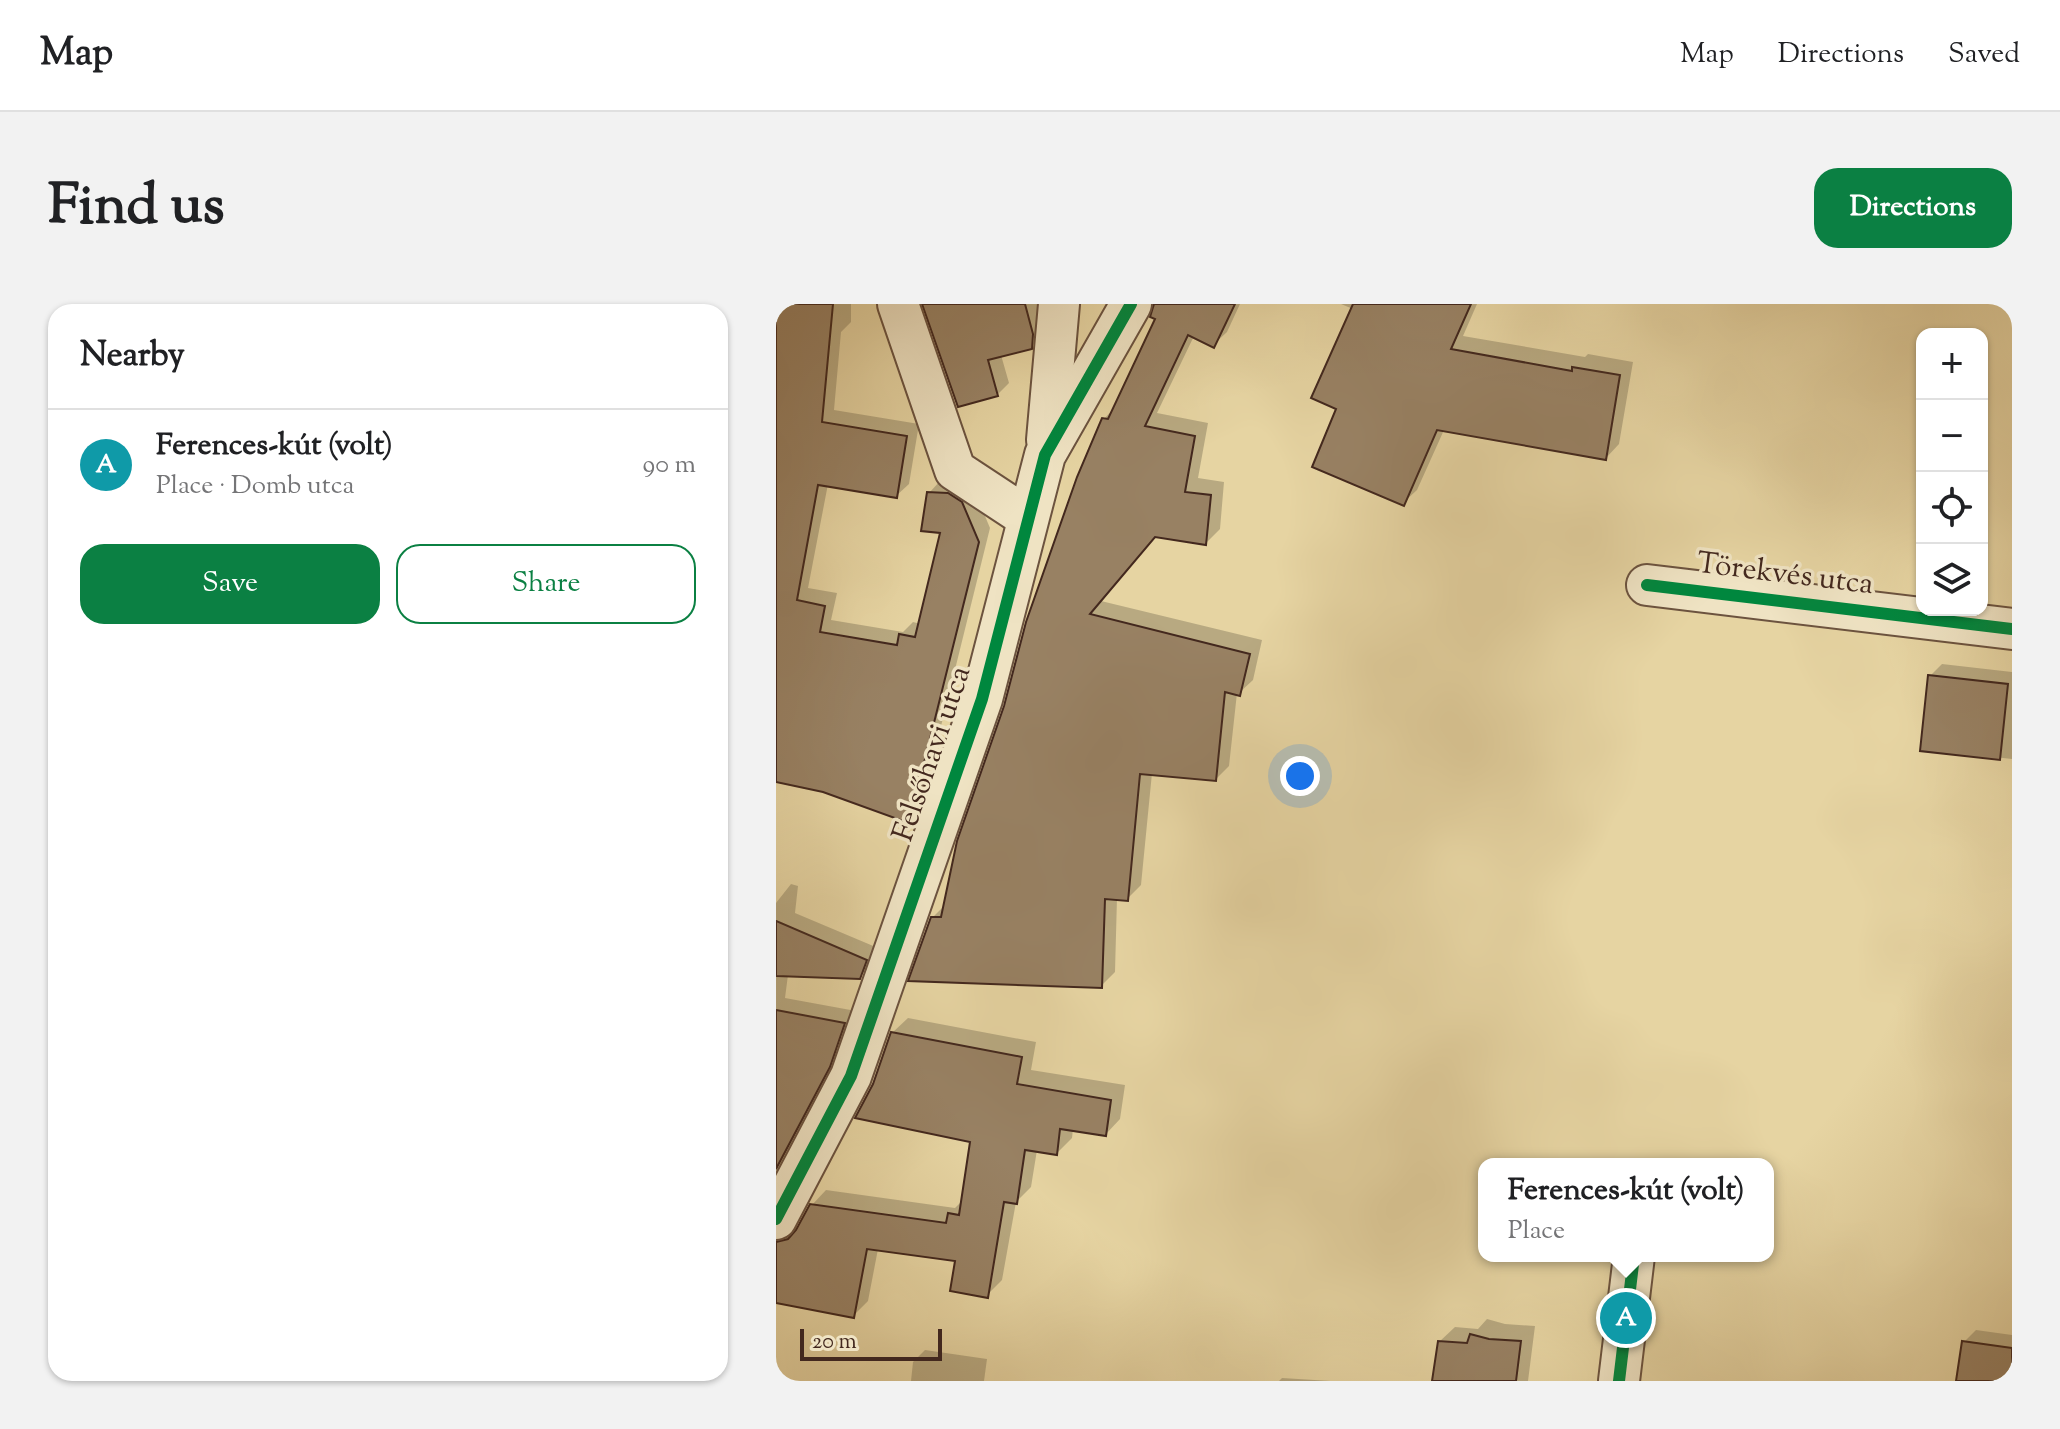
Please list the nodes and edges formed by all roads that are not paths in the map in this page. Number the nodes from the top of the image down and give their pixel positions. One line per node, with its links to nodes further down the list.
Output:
1 (898, 304): 5 (street)
2 (1059, 304): 4 (street)
3 (1131, 304): 4 (street, Felsőhavi utca)
4 (1045, 455): 5 (street, Felsőhavi utca)
5 (1028, 518): 8 (street, Felsőhavi utca)
6 (1647, 585): 7 (street, Törekvés utca)
7 (2012, 629)
8 (776, 1219)
9 (1633, 1262): 10 (street)
10 (1619, 1381)

